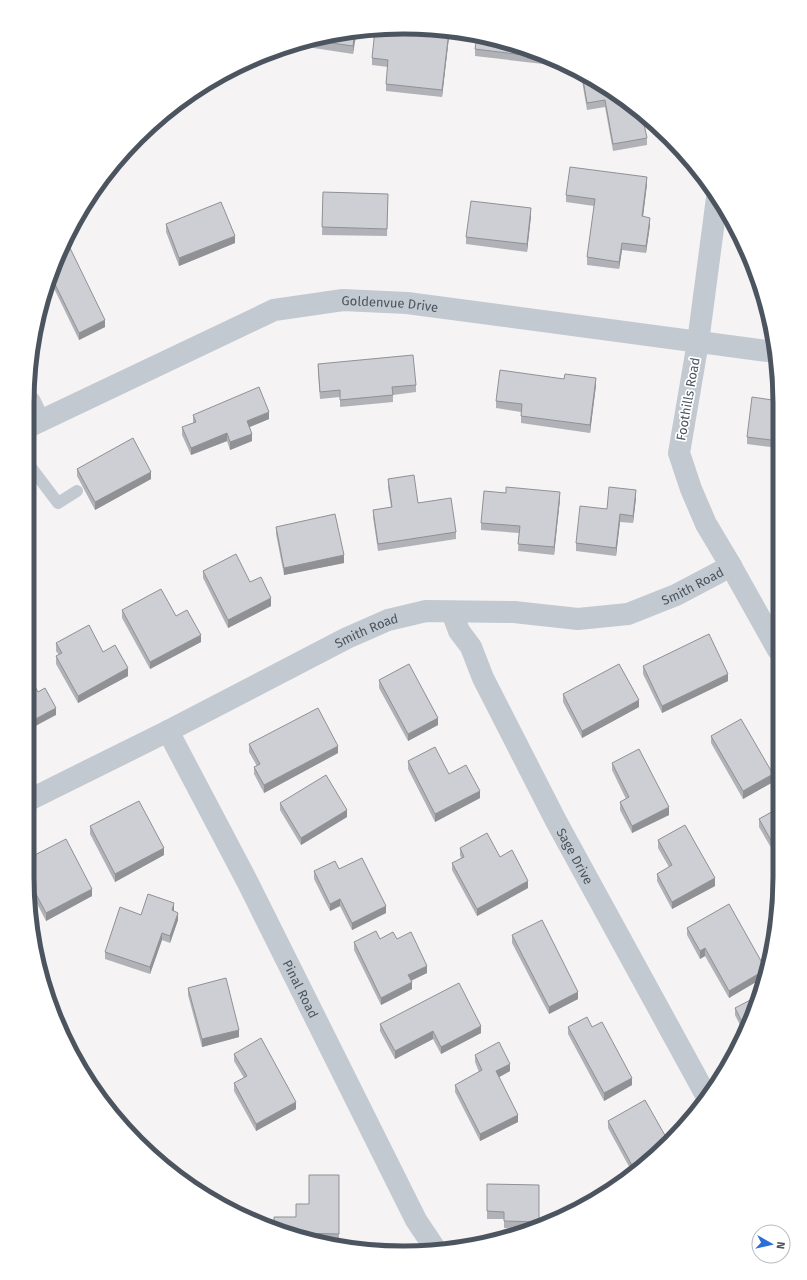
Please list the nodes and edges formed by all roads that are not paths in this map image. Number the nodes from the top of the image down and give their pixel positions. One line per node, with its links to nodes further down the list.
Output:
1 (716, 207): 2 (street, Foothills Road)
2 (698, 342): 3 (street, Goldenvue Drive); 4 (street, Goldenvue Drive); 7 (street, Foothills Road)
3 (769, 351)
4 (34, 424)
5 (34, 471): 6 (lane)
6 (77, 492)
7 (731, 566): 8 (street, Smith Road); 9 (street, Foothills Road)
8 (452, 612): 10 (street, Smith Road); 12 (street, Sage Drive)
9 (773, 641)
10 (168, 731): 11 (street, Smith Road); 13 (street, Pinal Road)
11 (34, 798)
12 (704, 1091)
13 (432, 1245)

